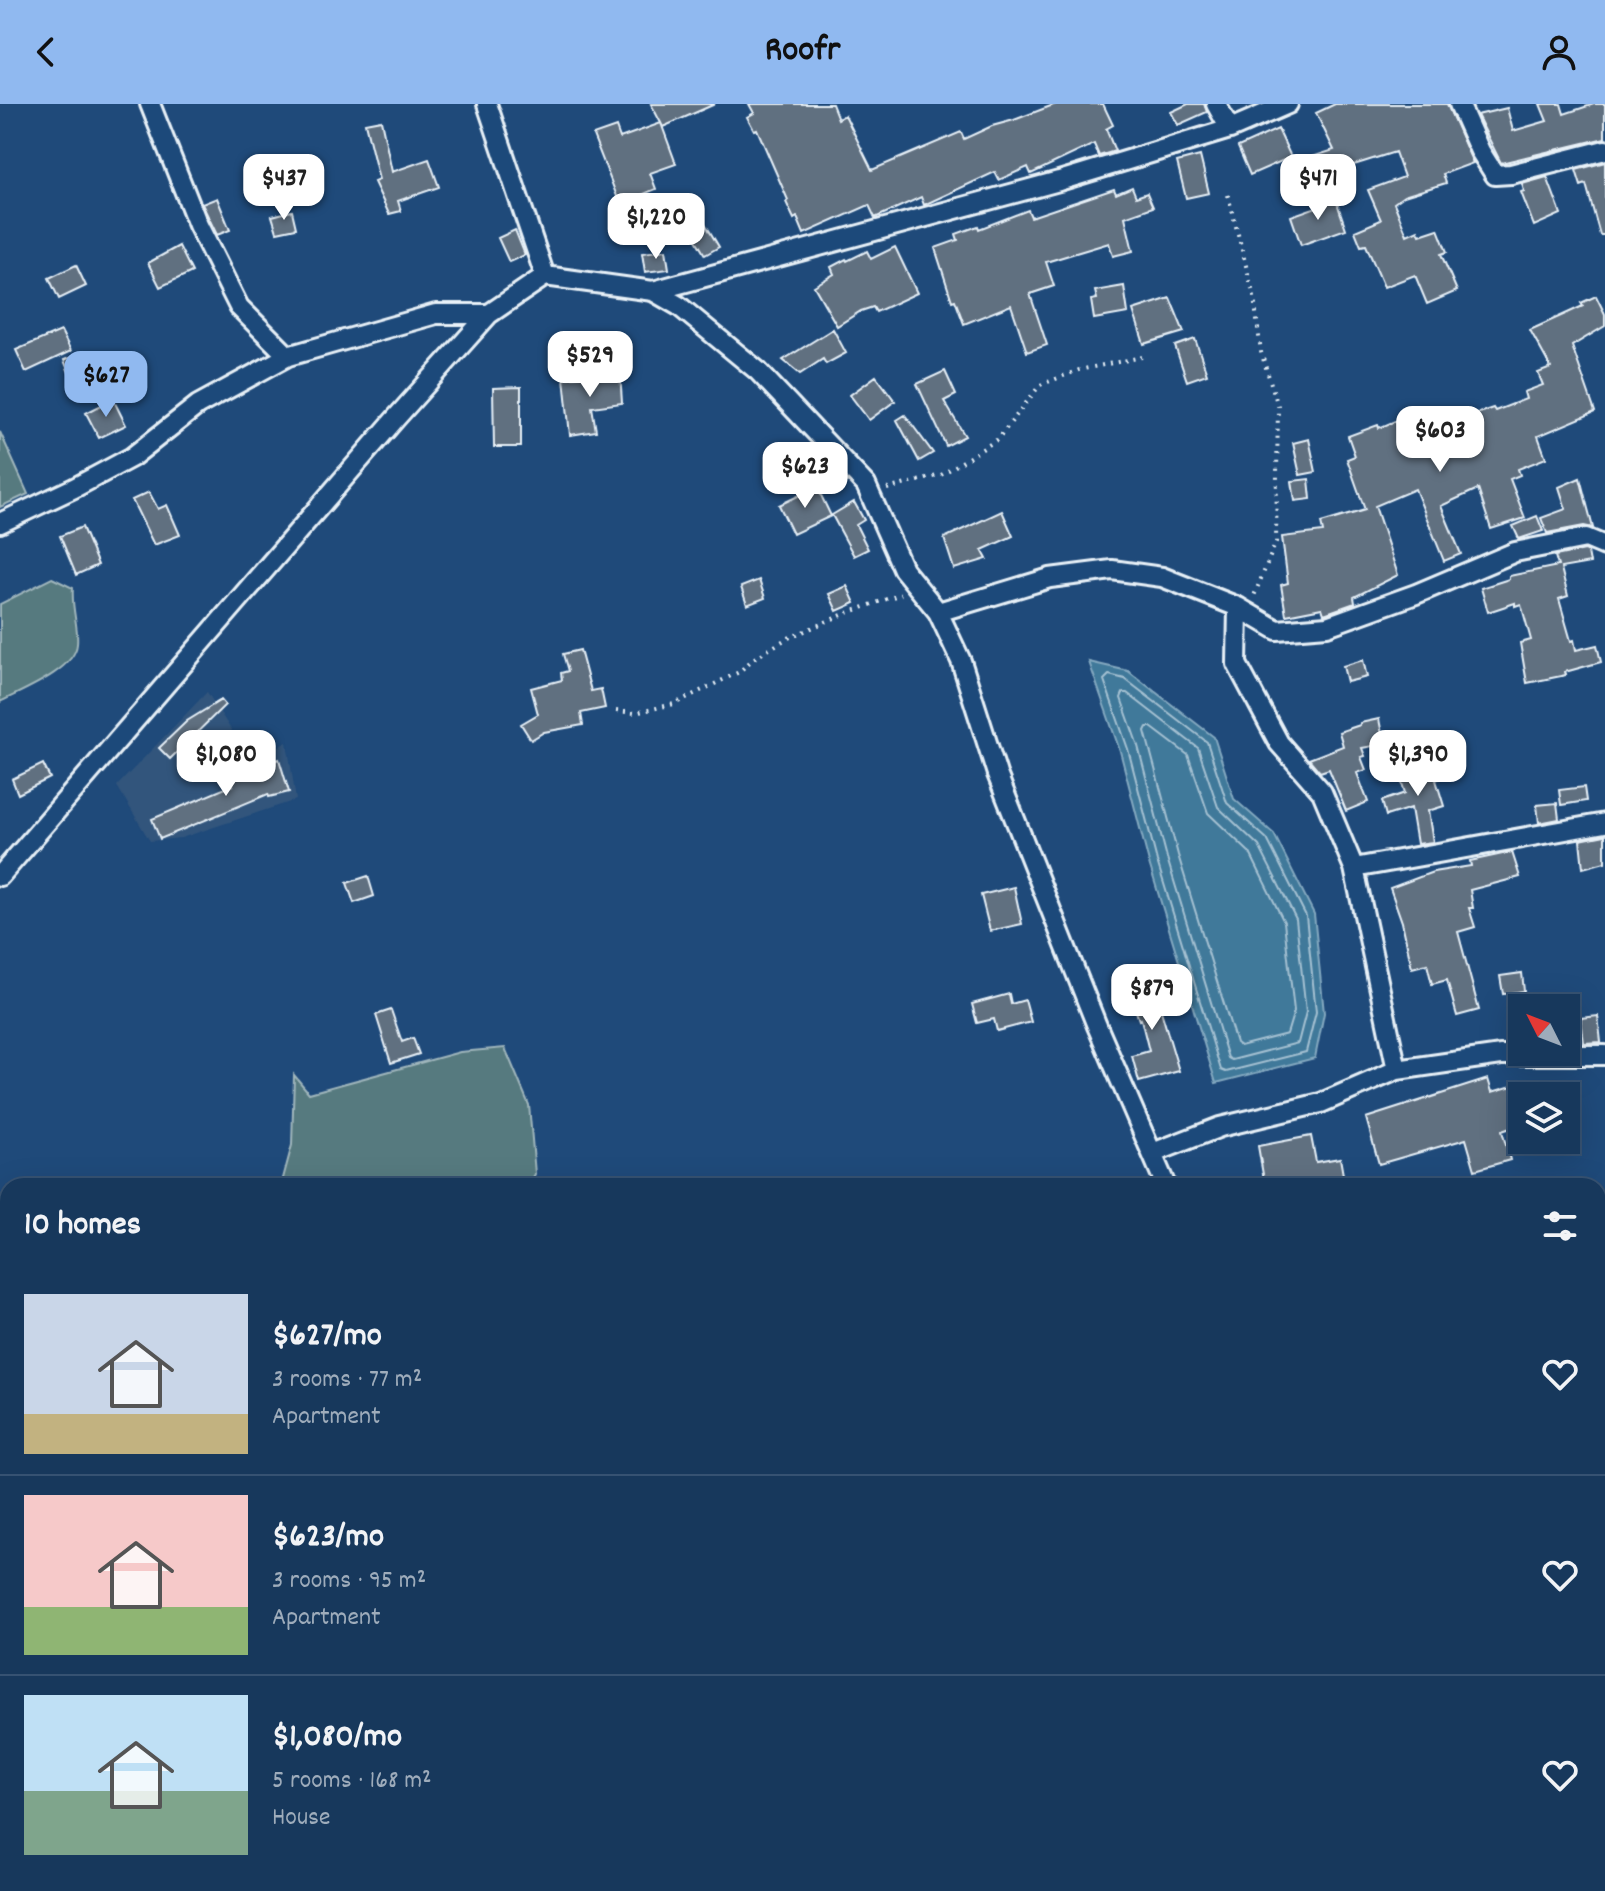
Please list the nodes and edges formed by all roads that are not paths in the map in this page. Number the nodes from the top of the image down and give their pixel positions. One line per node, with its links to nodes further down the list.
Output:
1 (150, 104): 11 (street)
2 (487, 104): 8 (street)
3 (1216, 104): 6 (street)
4 (1288, 104): 6 (street)
5 (1459, 104): 7 (street)
6 (1230, 129): 9 (street)
7 (1605, 150)
8 (545, 276): 9 (street); 10 (street)
9 (653, 291): 15 (street)
10 (489, 314): 11 (street); 18 (street)
11 (288, 356): 12 (street)
12 (0, 523)
13 (1605, 546): 14 (street)
14 (1243, 610): 15 (street); 17 (street)
15 (938, 612): 21 (street)
16 (1605, 823): 17 (street)
17 (1354, 868): 20 (street)
18 (0, 876)
19 (1605, 1055): 20 (street)
20 (1397, 1070): 21 (street)
21 (1153, 1153): 22 (street)
22 (1163, 1178)

